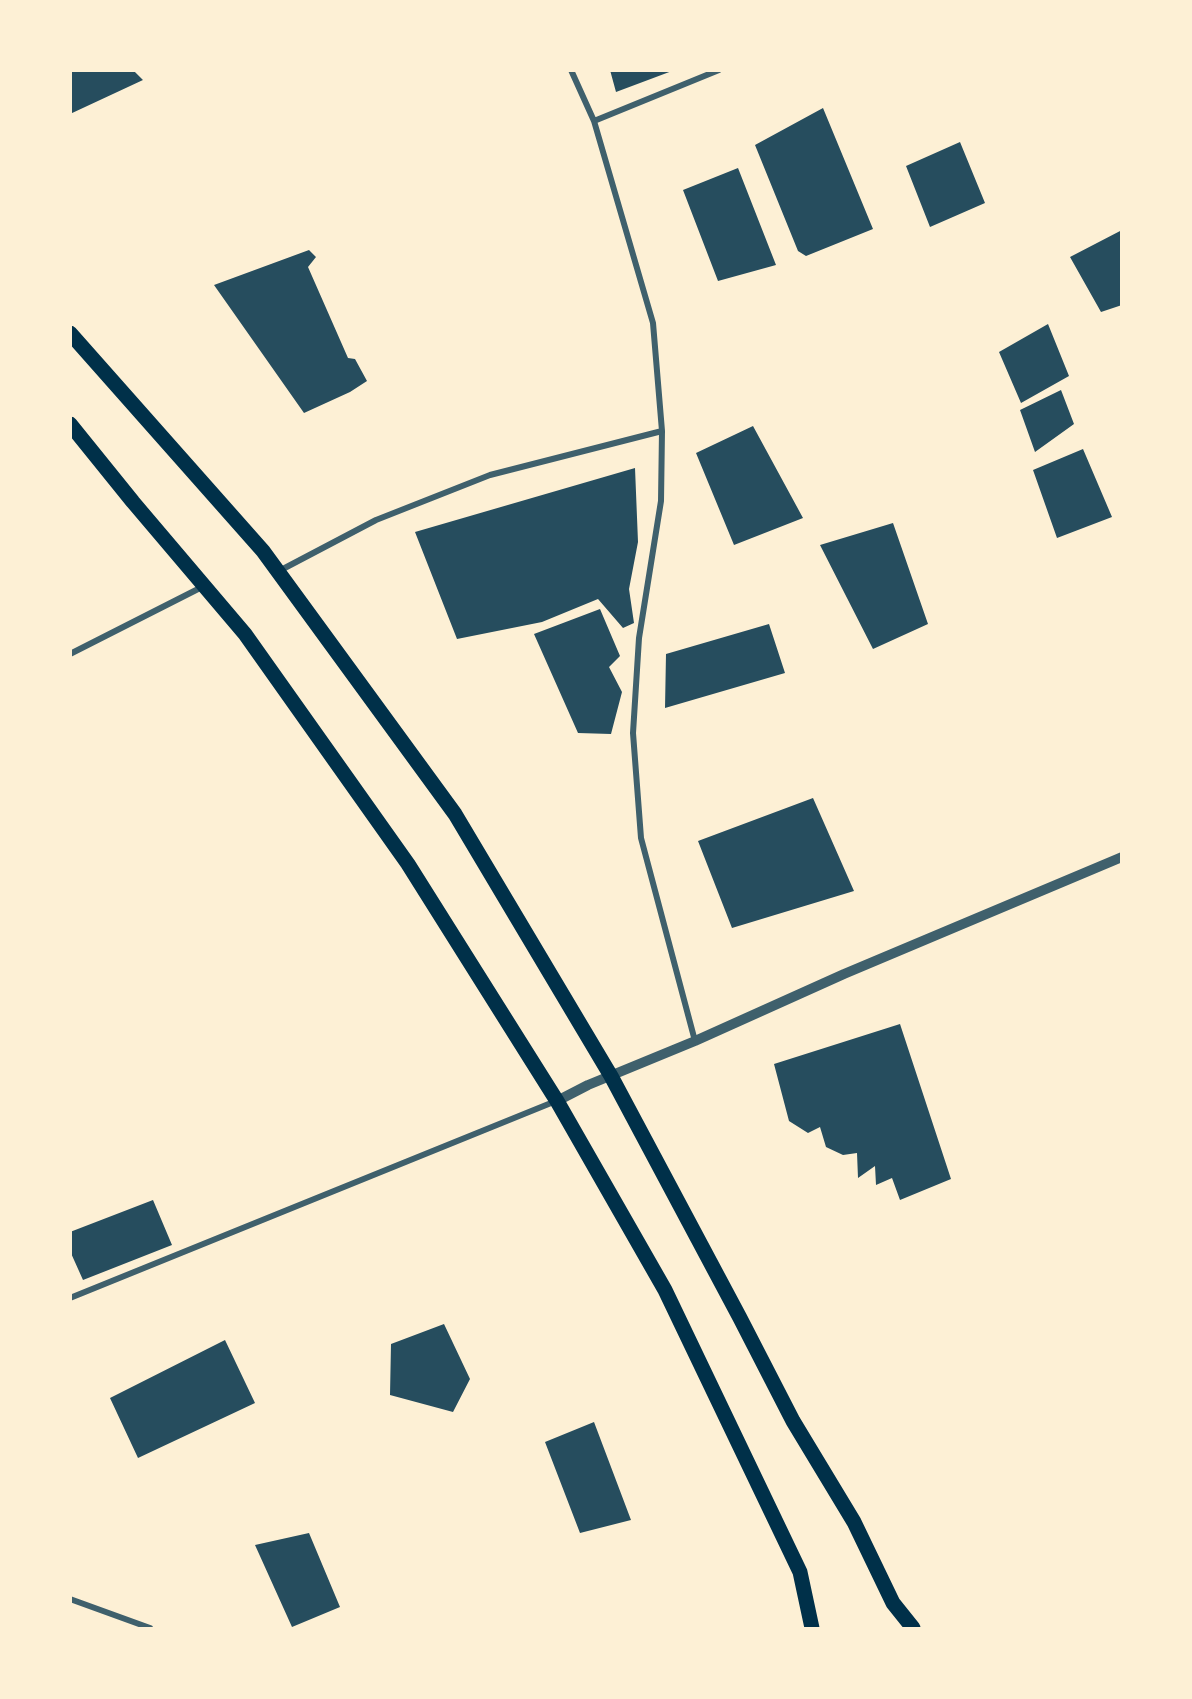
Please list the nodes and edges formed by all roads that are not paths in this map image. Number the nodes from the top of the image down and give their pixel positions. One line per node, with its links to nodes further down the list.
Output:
1 (571, 70): 3 (street)
2 (719, 70): 3 (street)
3 (594, 121): 6 (street)
4 (70, 333): 7 (main road)
5 (70, 424): 8 (main road)
6 (662, 431): 7 (street); 11 (street)
7 (278, 571): 12 (main road)
8 (204, 586): 9 (street); 13 (main road)
9 (70, 654)
10 (1122, 857): 11 (street)
11 (695, 1041): 12 (street)
12 (611, 1076): 13 (street); 18 (main road)
13 (557, 1101): 14 (street); 17 (main road)
14 (70, 1298)
15 (70, 1599): 16 (street)
16 (150, 1629)
17 (812, 1629)
18 (913, 1629)

